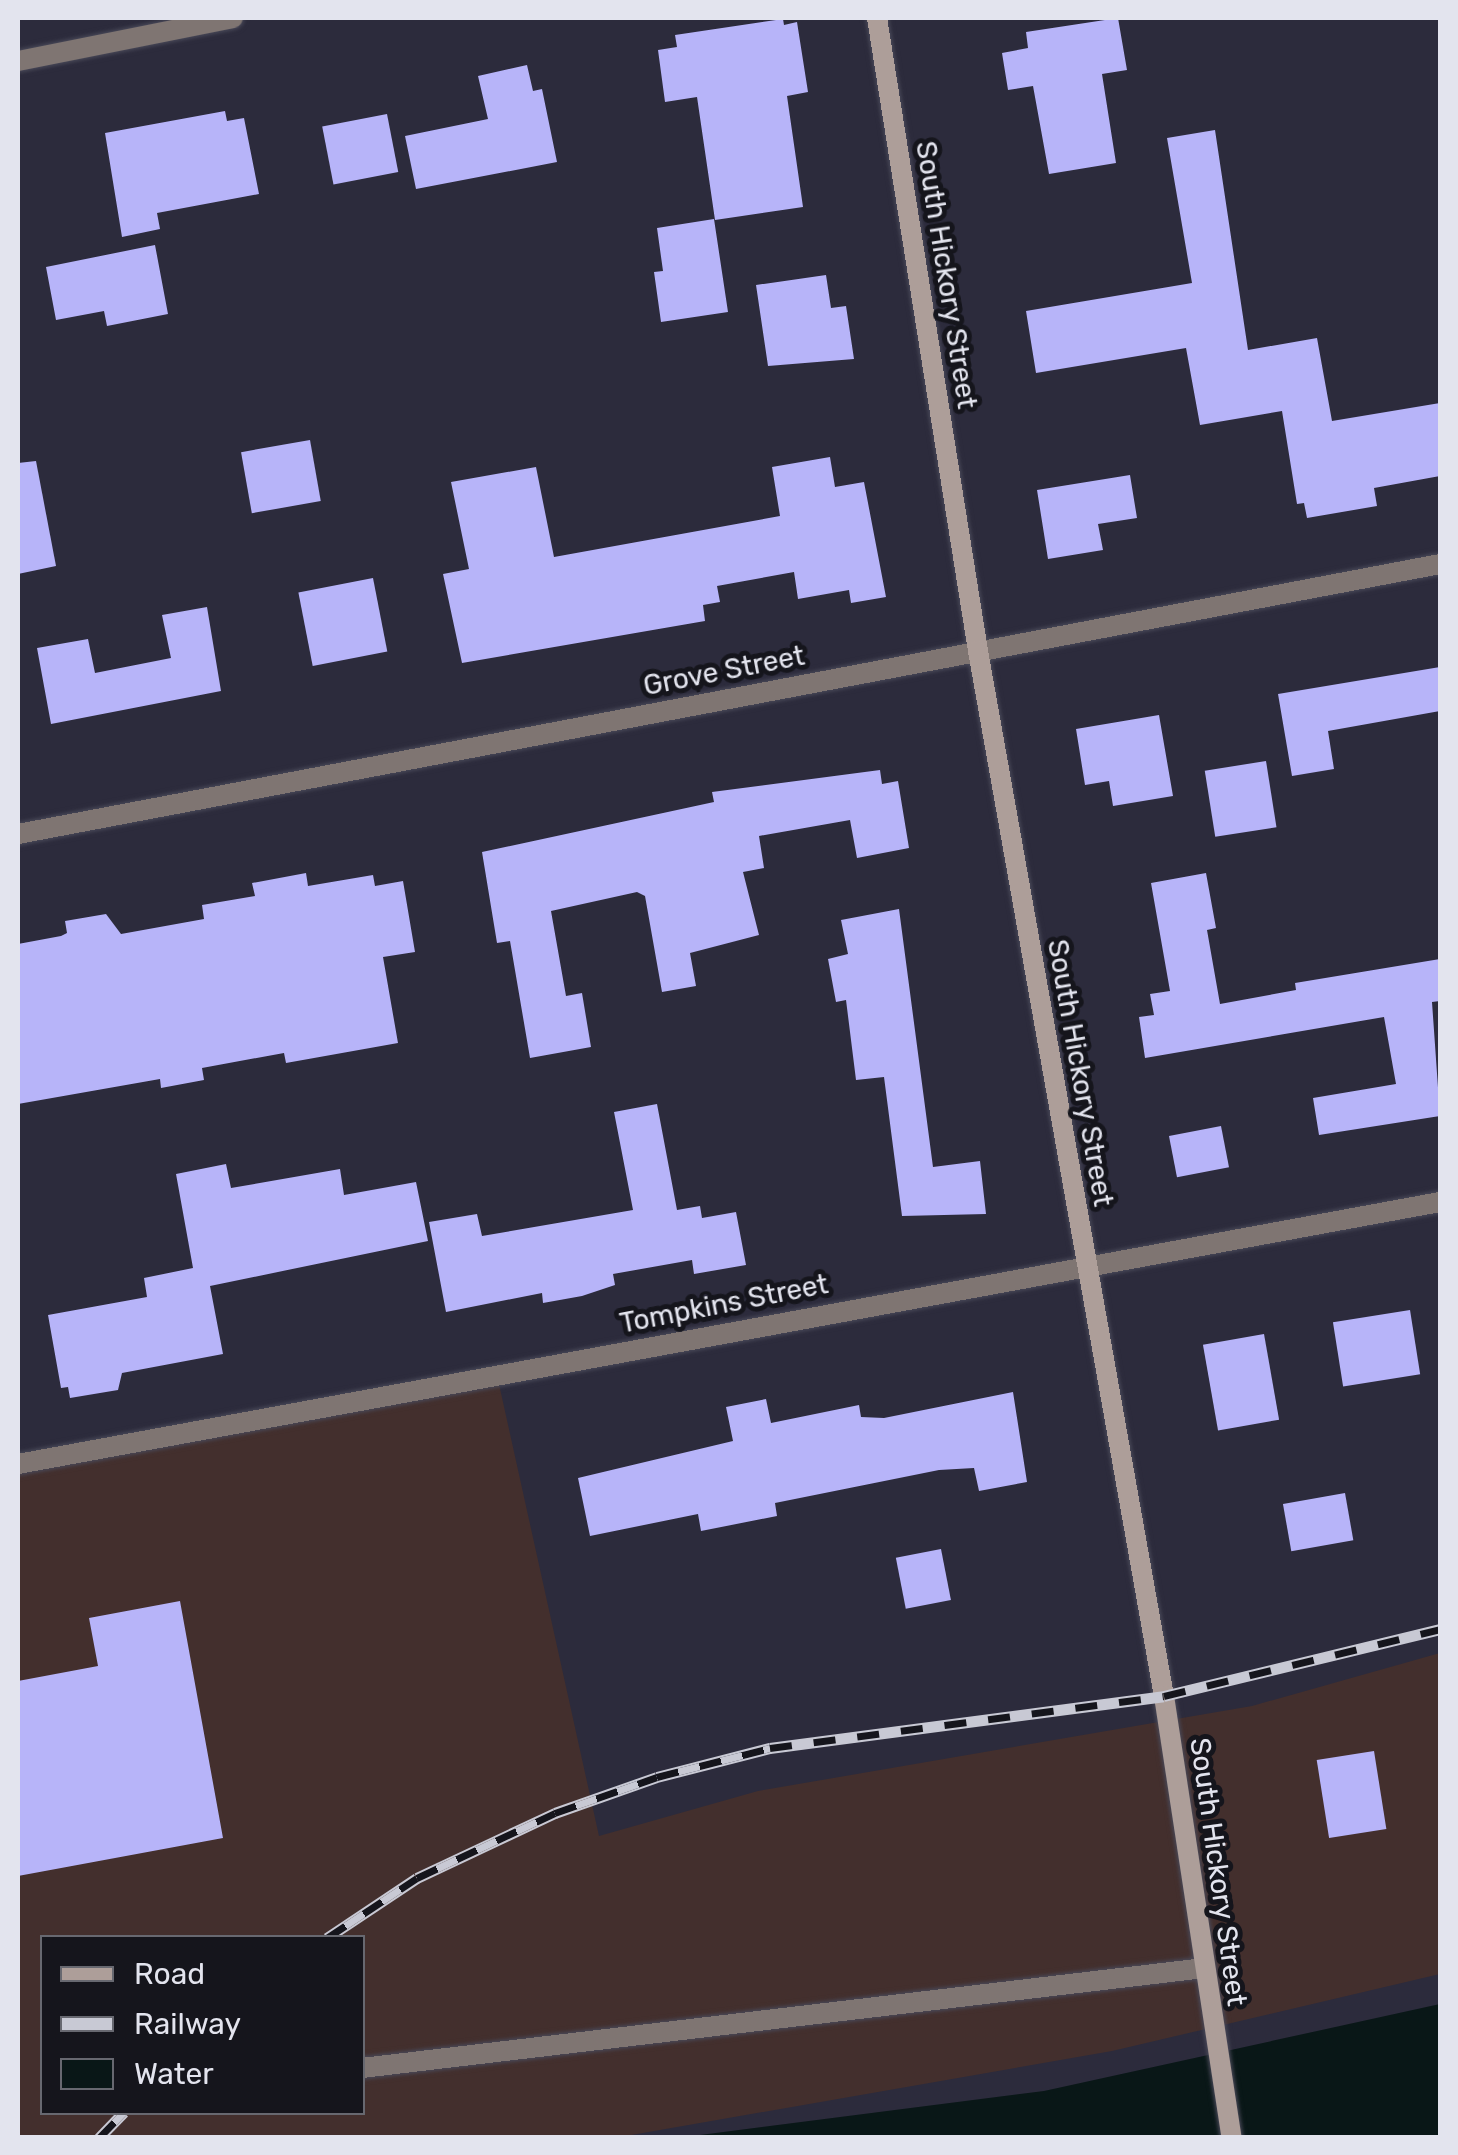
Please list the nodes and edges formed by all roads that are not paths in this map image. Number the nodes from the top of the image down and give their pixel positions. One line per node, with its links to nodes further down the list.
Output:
1 (233, 18): 3 (street)
2 (876, 18): 5 (street, South Hickory Street)
3 (18, 61)
4 (1440, 564): 5 (street, Grove Street)
5 (978, 651): 6 (street, Grove Street); 8 (street, South Hickory Street)
6 (18, 834)
7 (1440, 1202): 8 (street, Tompkins Street)
8 (1086, 1264): 9 (street, Tompkins Street); 10 (street, South Hickory Street)
9 (18, 1464)
10 (1204, 1968): 11 (street); 12 (street, South Hickory Street)
11 (365, 2068)
12 (1232, 2138)

